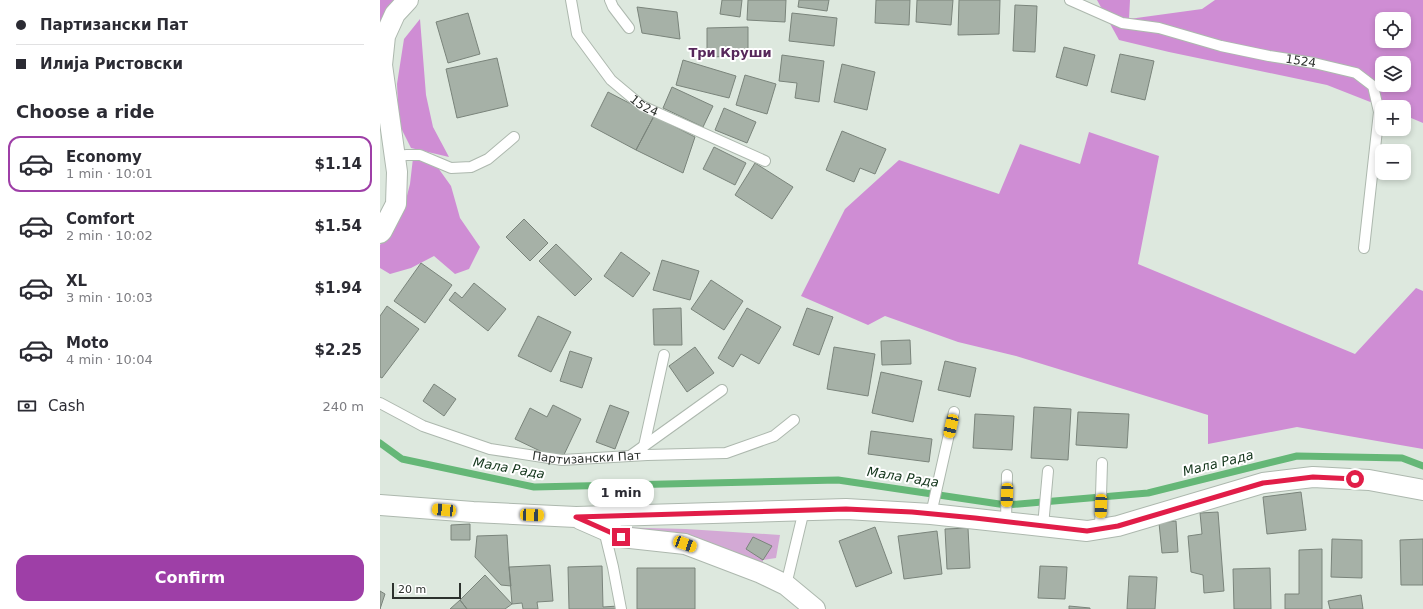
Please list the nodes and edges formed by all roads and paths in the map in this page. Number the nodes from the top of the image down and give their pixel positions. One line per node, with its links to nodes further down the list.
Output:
1 (408, 0): 7 (street)
2 (571, 0): 8 (lane, 1524)
3 (610, 0): 5 (lane)
4 (1070, 0): 10 (lane, 1524)
5 (629, 28)
6 (514, 137): 7 (lane)
7 (394, 156): 9 (street)
8 (765, 160)
9 (380, 233)
10 (1364, 248)
11 (664, 355): 16 (lane)
12 (722, 390): 16 (lane)
13 (380, 403): 17 (lane, Партизански Пат)
14 (954, 412): 23 (lane)
15 (794, 420): 17 (lane, Партизански Пат)
16 (644, 446): 17 (lane)
17 (630, 456)
18 (1102, 463): 28 (lane)
19 (1048, 471): 27 (lane)
20 (1007, 475): 26 (lane)
21 (1423, 490): 28 (street)
22 (380, 505): 25 (street)
23 (932, 509): 24 (street); 26 (street)
24 (804, 510): 25 (street); 30 (lane)
25 (576, 517): 29 (street)
26 (1006, 518): 27 (street)
27 (1044, 518): 28 (street)
28 (1100, 529)
29 (604, 530): 30 (street); 31 (lane)
30 (786, 585): 32 (street)
31 (621, 609)
32 (815, 609)

